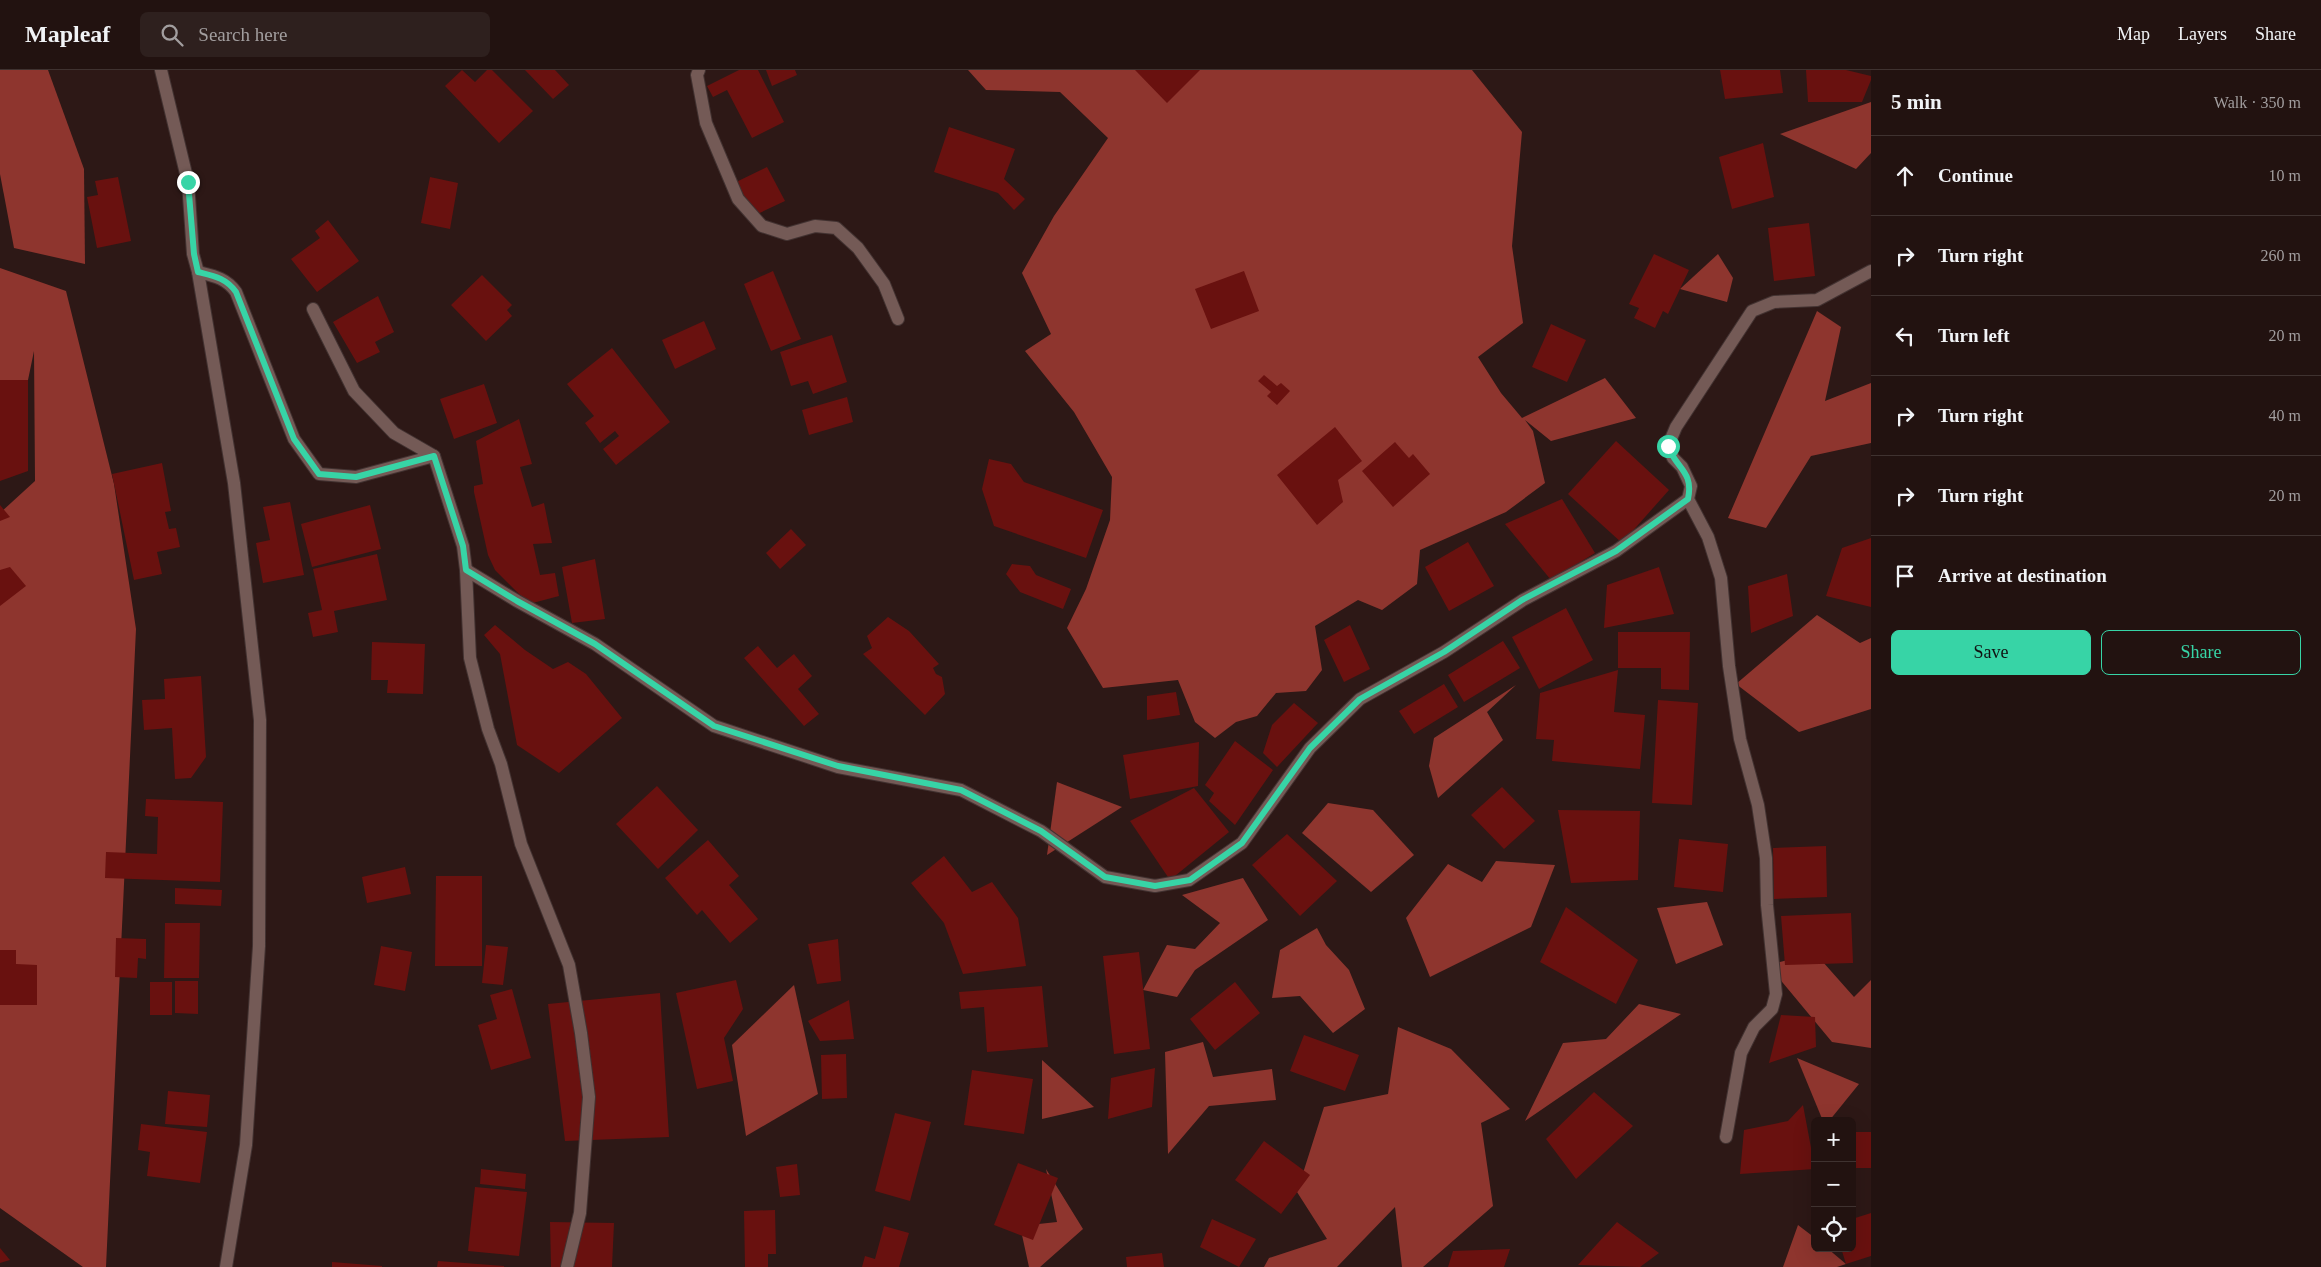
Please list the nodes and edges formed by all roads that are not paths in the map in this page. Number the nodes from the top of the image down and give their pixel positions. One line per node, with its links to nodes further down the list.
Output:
1 (161, 70): 4 (street)
2 (699, 70): 6 (street)
3 (1871, 271): 8 (street)
4 (198, 272): 7 (street); 11 (street)
5 (313, 309): 7 (street)
6 (898, 318)
7 (434, 456): 9 (street)
8 (1688, 499): 9 (street); 10 (street)
9 (466, 570): 12 (street)
10 (1726, 1137)
11 (226, 1267)
12 (567, 1267)

